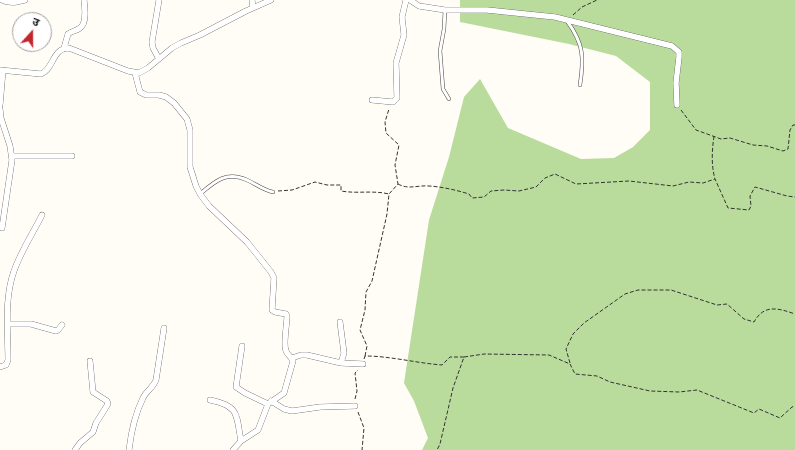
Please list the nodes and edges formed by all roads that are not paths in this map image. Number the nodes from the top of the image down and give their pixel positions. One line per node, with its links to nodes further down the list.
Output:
1 (2, 0): 2 (street)
2 (25, 0)
3 (84, 0): 12 (street)
4 (159, 0): 13 (street)
5 (252, 0): 9 (street)
6 (271, 0): 9 (street)
7 (406, 0): 18 (street)
8 (410, 0): 10 (street)
9 (253, 8): 13 (street)
10 (445, 10): 11 (street); 17 (lane)
11 (568, 20): 16 (lane); 20 (street)
12 (64, 48): 14 (street); 15 (street)
13 (159, 59): 15 (street)
14 (1, 70): 19 (street)
15 (135, 73): 25 (street)
16 (580, 85)
17 (449, 99)
18 (372, 100)
19 (0, 105)
20 (677, 105)
21 (0, 109): 22 (street)
22 (12, 156): 23 (street); 27 (street)
23 (72, 156)
24 (273, 192): 25 (lane)
25 (200, 194): 33 (street)
26 (42, 215): 29 (street)
27 (2, 228)
28 (340, 322): 35 (street)
29 (8, 324): 30 (street); 37 (street)
30 (62, 325)
31 (164, 328): 43 (street)
32 (242, 346): 39 (street)
33 (292, 358): 35 (street); 39 (street)
34 (90, 361): 42 (street)
35 (341, 363): 36 (street)
36 (363, 364)
37 (0, 367)
38 (210, 400): 41 (street)
39 (270, 402): 40 (street); 41 (street)
40 (355, 406)
41 (242, 441): 44 (street)
42 (75, 450)
43 (129, 450)
44 (233, 450)

